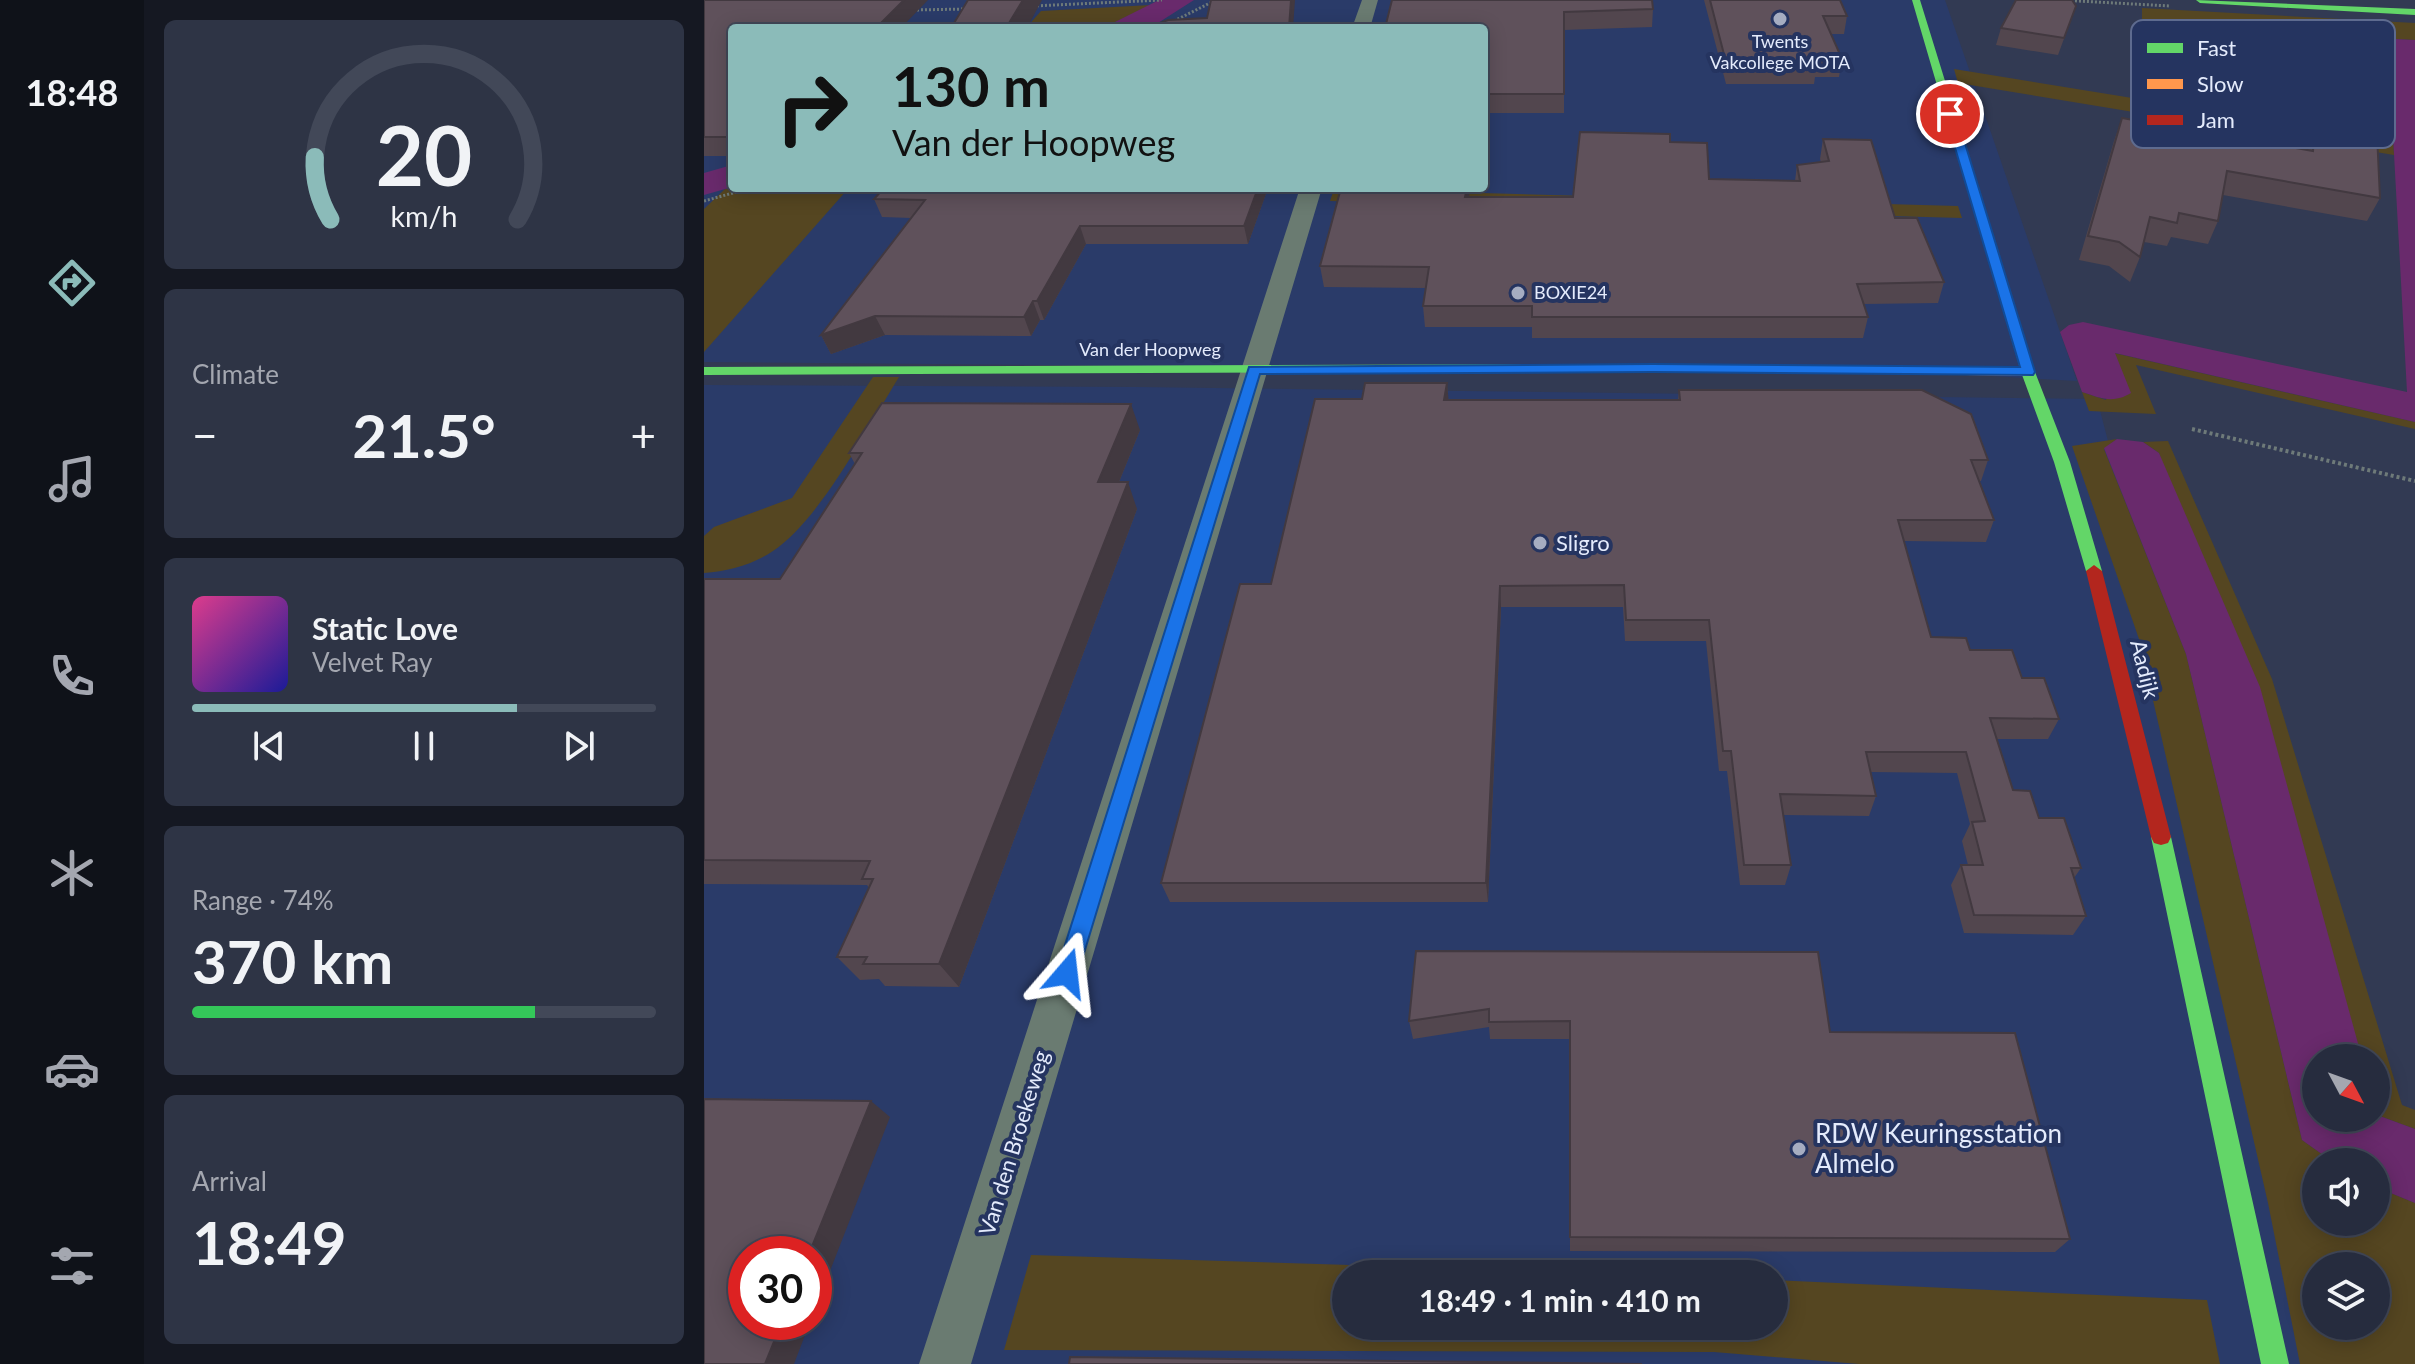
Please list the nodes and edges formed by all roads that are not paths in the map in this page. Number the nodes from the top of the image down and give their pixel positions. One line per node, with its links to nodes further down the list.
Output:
1 (1370, 0): 5 (street)
2 (1916, 0): 9 (street, Aadijk)
3 (2200, 0): 4 (street)
4 (2415, 12)
5 (1362, 24)
6 (1310, 192): 7 (street, Van den Broekeweg)
7 (1254, 370): 8 (street, Van der Hoopweg); 9 (street, Van der Hoopweg); 10 (street, Van den Broekeweg)
8 (704, 371)
9 (2028, 372): 11 (street, Aadijk)
10 (945, 1364)
11 (2275, 1364)

